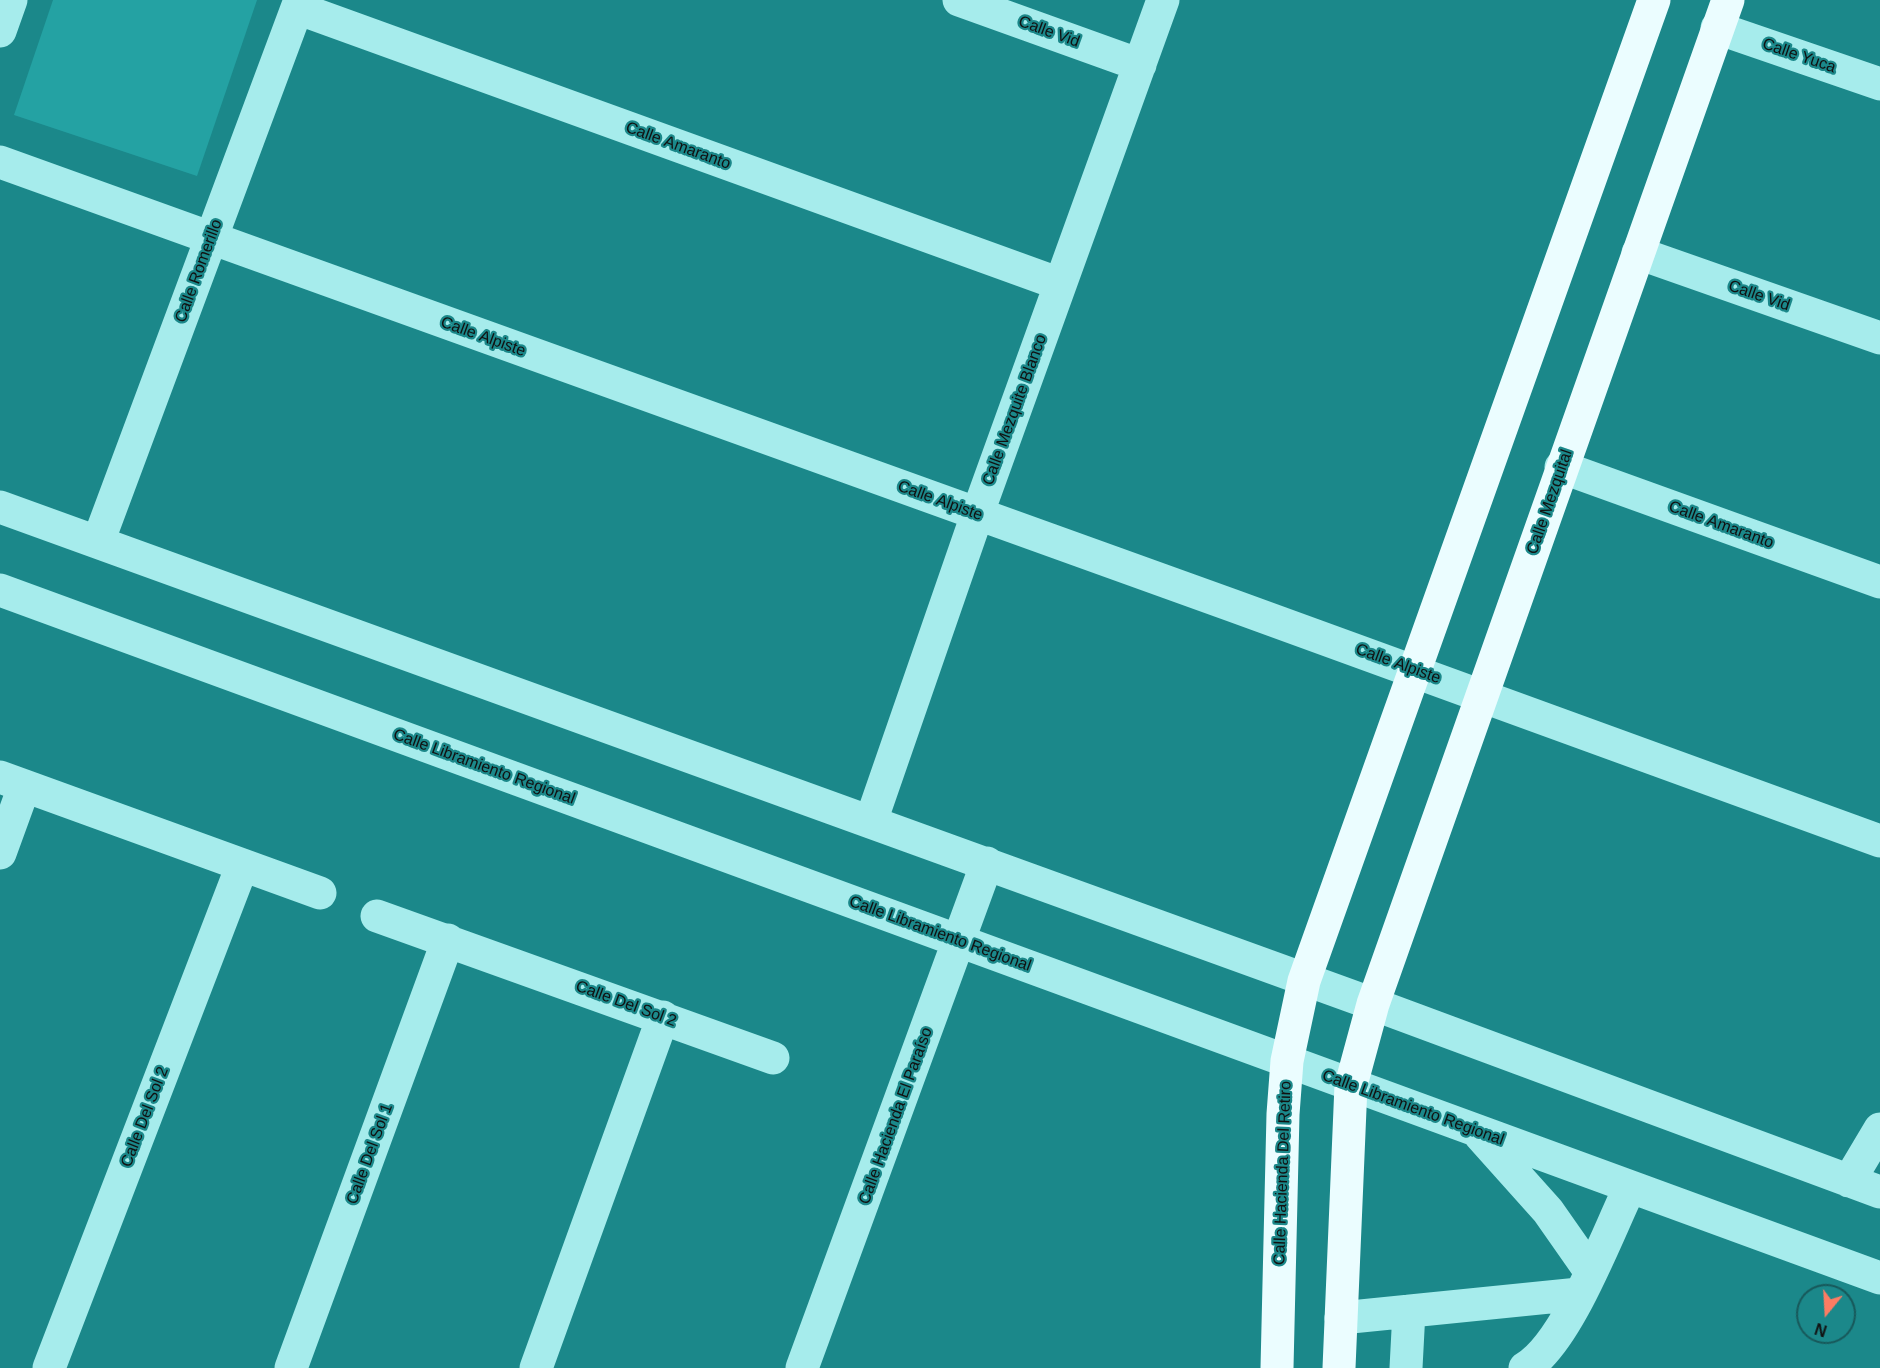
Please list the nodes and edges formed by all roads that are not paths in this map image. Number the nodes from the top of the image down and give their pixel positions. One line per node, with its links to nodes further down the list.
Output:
1 (11, 0): 7 (street)
2 (959, 0): 8 (street, Calle Vid)
3 (1163, 0): 8 (street, Calle Mezquite Blanco)
4 (1654, 0): 21 (main road)
5 (298, 4): 11 (street, Calle Romerillo); 13 (street, Calle Amaranto)
6 (1723, 14): 9 (street, Calle Yuca); 12 (main road, Calle Mezquital)
7 (0, 30)
8 (1140, 65): 13 (street, Calle Mezquite Blanco)
9 (1880, 84)
10 (0, 162): 11 (street, Calle Alpiste)
11 (211, 240): 17 (street, Calle Alpiste); 18 (street, Calle Romerillo)
12 (1638, 253): 14 (street, Calle Vid); 15 (main road, Calle Mezquital)
13 (1060, 284): 17 (street, Calle Mezquite Blanco)
14 (1880, 338)
15 (1561, 467): 19 (street, Calle Amaranto); 22 (main road, Calle Mezquital)
16 (0, 507): 18 (street)
17 (977, 515): 21 (street, Calle Alpiste); 24 (street, Calle Mezquite Blanco)
18 (98, 542): 24 (street)
19 (1880, 582)
20 (0, 590): 32 (street, Calle Libramiento Regional)
21 (1414, 669): 22 (street, Calle Alpiste); 33 (main road)
22 (1483, 694): 25 (street, Calle Alpiste); 34 (main road, Calle Mezquital)
23 (12, 782): 26 (street); 28 (street)
24 (871, 821): 27 (street)
25 (1880, 841)
26 (0, 853)
27 (987, 863): 32 (street, Calle Hacienda El Paraíso); 33 (street)
28 (242, 866): 29 (street); 48 (street, Calle Del Sol 2)
29 (320, 893)
30 (377, 916): 31 (street, Calle Del Sol 2)
31 (448, 940): 35 (street, Calle Del Sol 2); 49 (street, Calle Del Sol 1)
32 (960, 942): 37 (street, Calle Libramiento Regional); 51 (street, Calle Hacienda El Paraíso)
33 (1304, 981): 34 (street); 37 (main road, Calle Hacienda Del Retiro)
34 (1373, 1004): 38 (main road); 41 (street)
35 (663, 1017): 36 (street, Calle Del Sol 2); 50 (street)
36 (773, 1058)
37 (1287, 1061): 38 (street, Calle Libramiento Regional); 52 (main road, Calle Hacienda Del Retiro)
38 (1352, 1085): 40 (street, Calle Libramiento Regional); 47 (main road)
39 (1880, 1129): 41 (street)
40 (1477, 1131): 42 (street, Calle Libramiento Regional); 45 (street)
41 (1850, 1181): 43 (street)
42 (1630, 1187): 44 (street, Calle Libramiento Regional); 45 (street)
43 (1880, 1192)
44 (1880, 1278)
45 (1585, 1282): 46 (street); 55 (street)
46 (1409, 1311): 47 (street); 54 (street)
47 (1341, 1318): 53 (main road)
48 (49, 1368)
49 (291, 1368)
50 (536, 1368)
51 (802, 1368)
52 (1278, 1368)
53 (1339, 1368)
54 (1406, 1368)
55 (1525, 1368)

